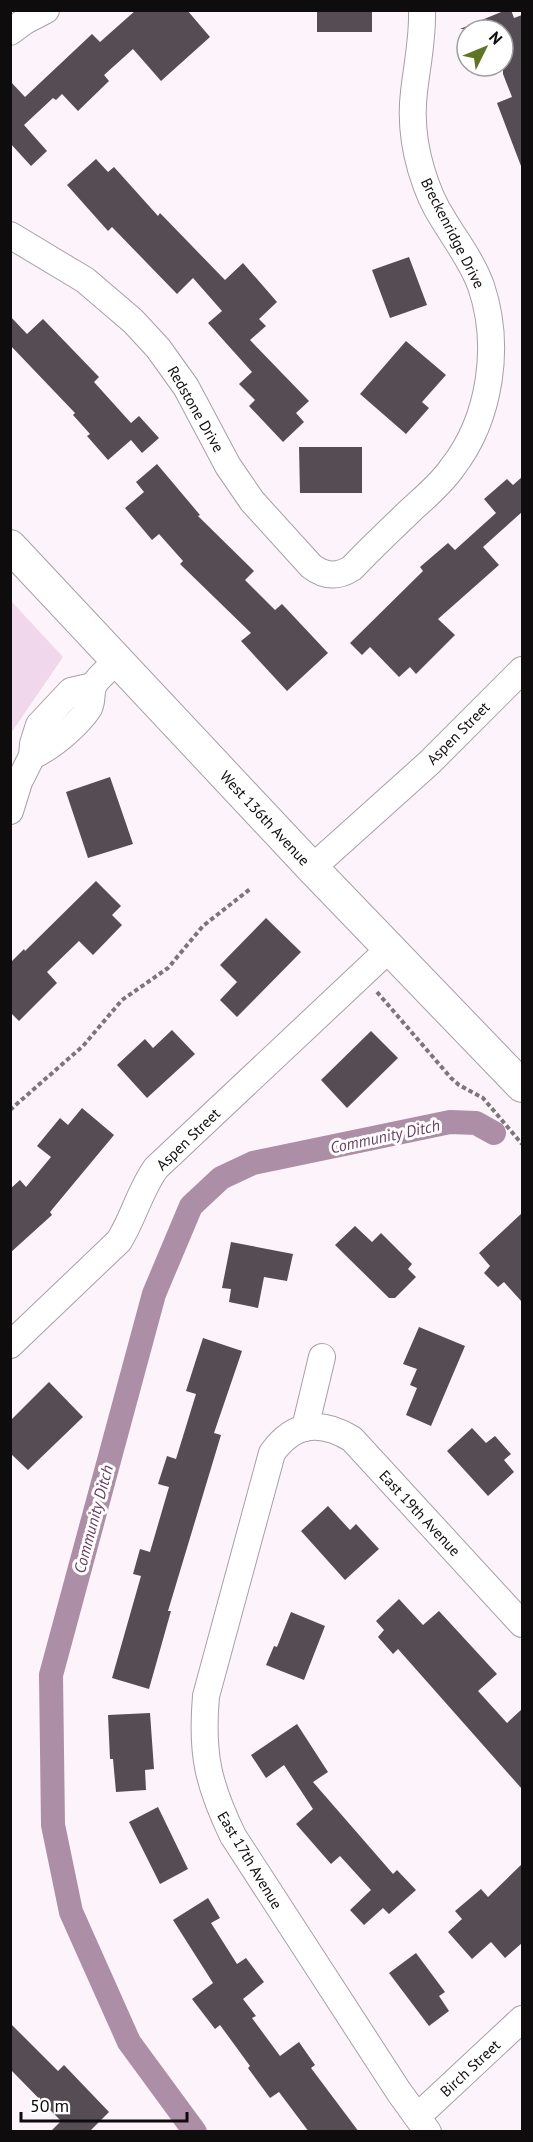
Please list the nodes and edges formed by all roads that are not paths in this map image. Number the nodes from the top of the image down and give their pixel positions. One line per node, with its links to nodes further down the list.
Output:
1 (46, 10): 3 (street)
2 (422, 10): 6 (street, Breckenridge Drive)
3 (10, 32)
4 (10, 235): 6 (street, Redstone Drive)
5 (10, 546): 7 (main road, West 136th Avenue)
6 (336, 575)
7 (117, 661): 9 (street); 10 (main road, West 136th Avenue)
8 (522, 670): 10 (street, Aspen Street)
9 (10, 812)
10 (312, 868): 11 (main road, West 136th Avenue)
11 (389, 949): 12 (main road, West 136th Avenue); 13 (street, Aspen Street)
12 (522, 1086)
13 (10, 1345)
14 (322, 1357): 15 (street)
15 (305, 1428): 16 (street, East 19th Avenue); 18 (street, East 17th Avenue)
16 (522, 1624)
17 (522, 2019): 18 (street, Birch Street)
18 (422, 2124)

